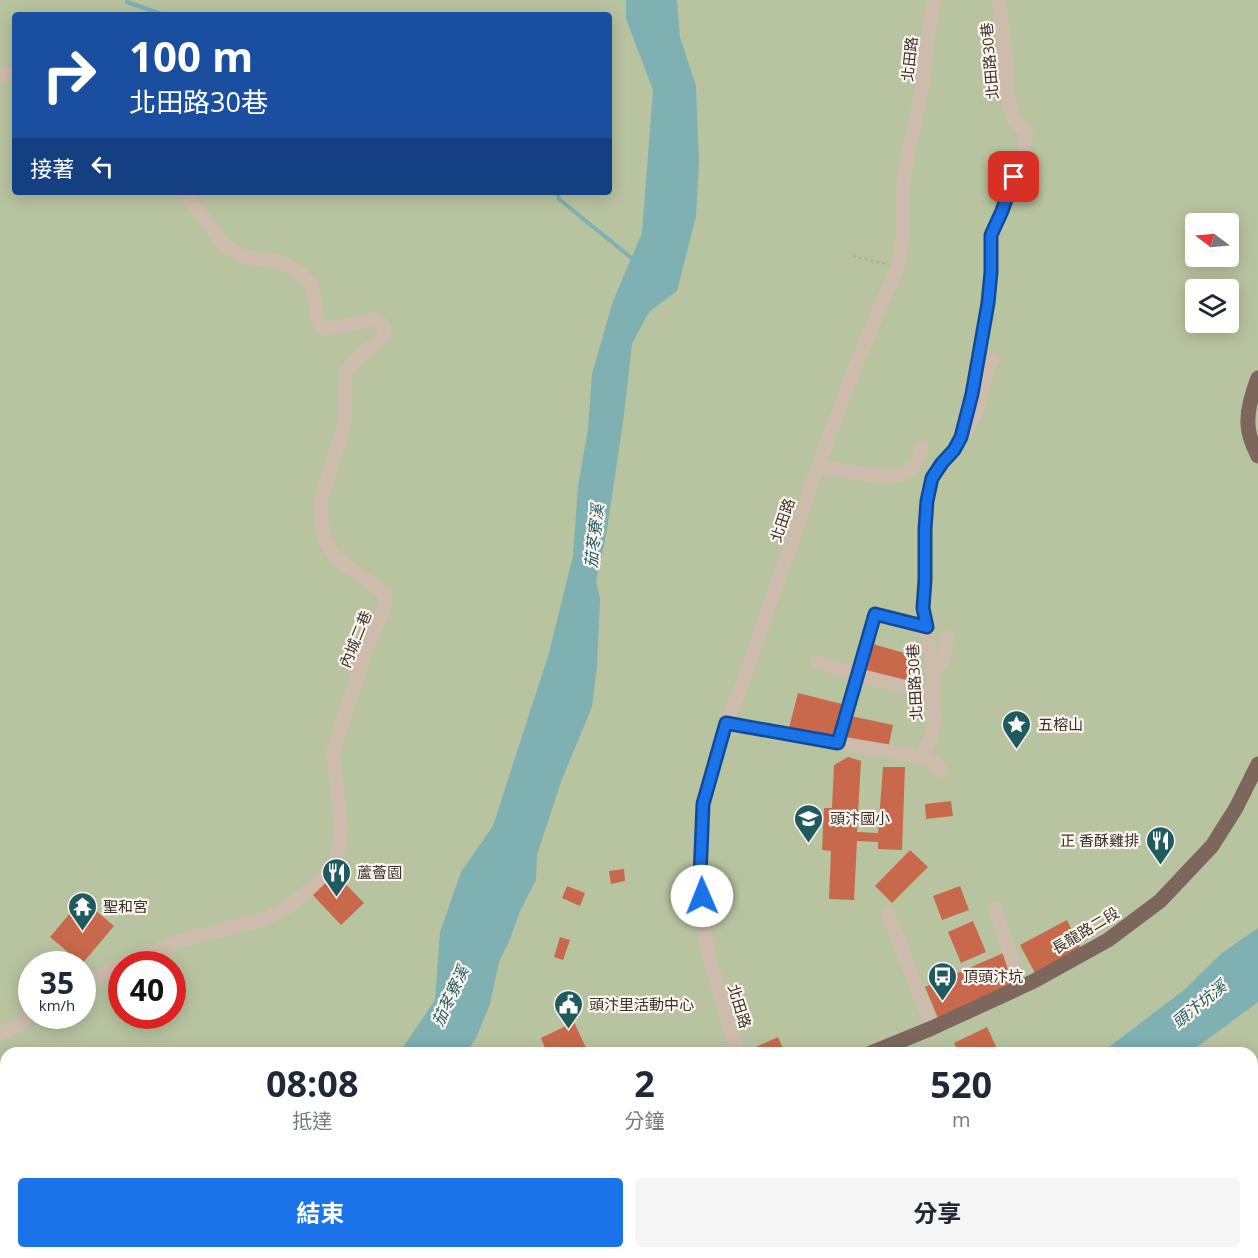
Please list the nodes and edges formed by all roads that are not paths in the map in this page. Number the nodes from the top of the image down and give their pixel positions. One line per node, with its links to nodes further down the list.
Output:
1 (934, 0): 9 (street, 北田路)
2 (999, 0): 6 (street, 北田路30巷)
3 (186, 195): 23 (street, 內城二巷)
4 (993, 360): 6 (street)
5 (1258, 378): 8 (main road)
6 (961, 437): 10 (street, 北田路30巷)
7 (922, 447): 9 (street)
8 (1258, 456)
9 (818, 466): 16 (street, 北田路)
10 (927, 627): 13 (street, 北田路30巷); 14 (street)
11 (947, 637): 13 (street)
12 (817, 662): 14 (street)
13 (933, 670): 15 (street, 北田路30巷)
14 (857, 675): 15 (street); 17 (street)
15 (934, 694): 18 (street, 北田路30巷)
16 (726, 723): 17 (street); 28 (street, 北田路)
17 (838, 743): 18 (street)
18 (921, 757): 20 (street)
19 (1258, 764): 24 (main road, 長龍路二段)
20 (941, 771)
21 (995, 909): 24 (street)
22 (888, 913): 26 (street)
23 (154, 951)
24 (1021, 986): 26 (main road, 長龍路二段)
25 (18, 1025): 27 (street)
26 (932, 1028): 29 (main road, 長龍路二段)
27 (0, 1034)
28 (735, 1047)
29 (886, 1047)

